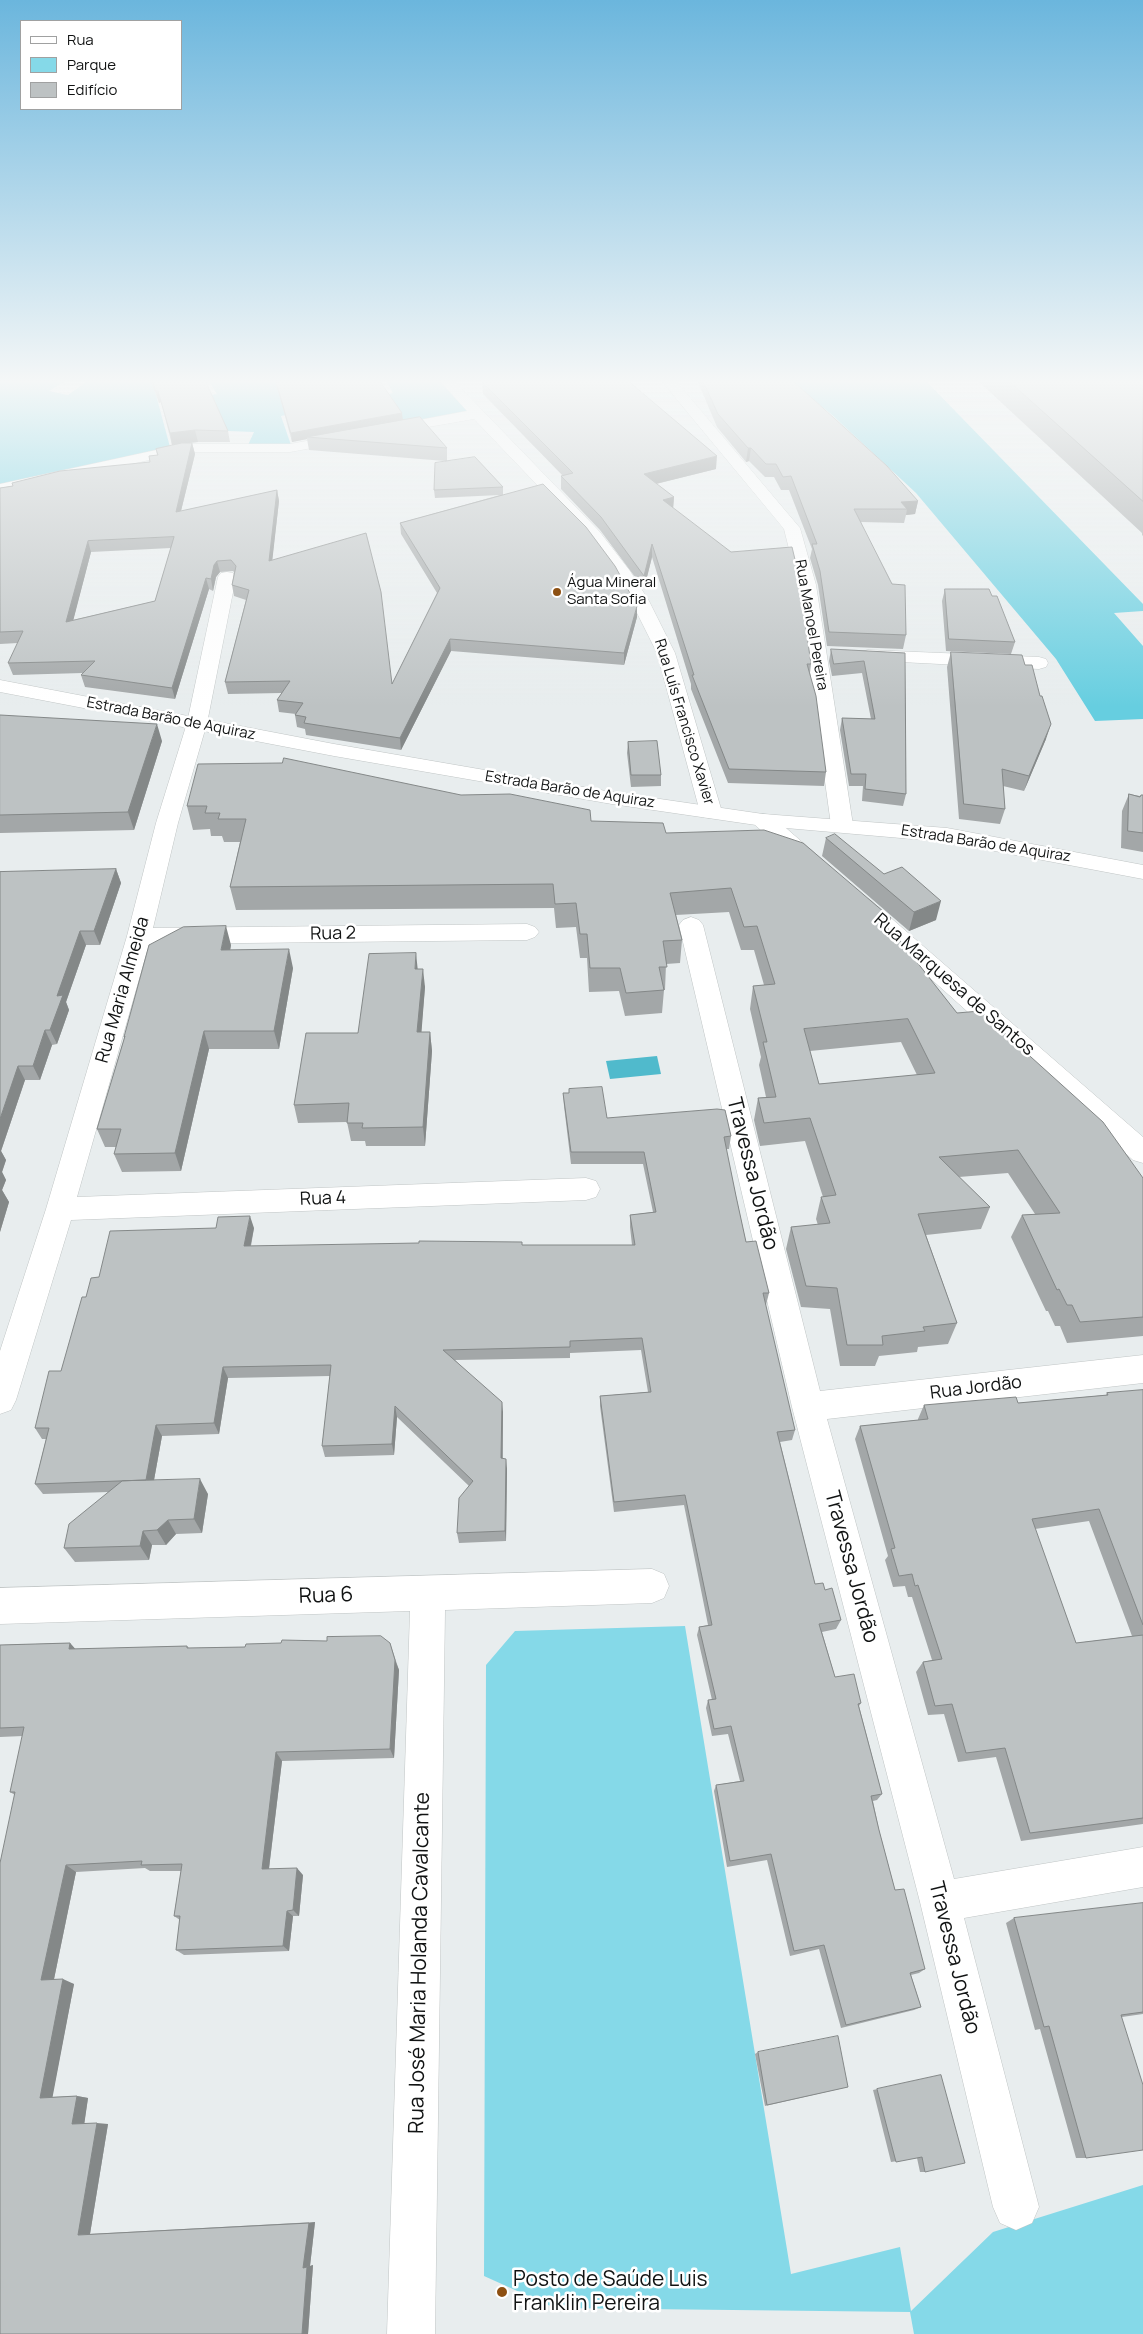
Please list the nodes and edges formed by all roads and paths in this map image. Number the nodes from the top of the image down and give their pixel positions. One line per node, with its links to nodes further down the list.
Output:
1 (549, 489): 8 (street, Rua Luís Francisco Xavier)
2 (759, 489): 4 (street, Rua Manoel Pereira)
3 (227, 577): 7 (street, Rua Maria Almeida)
4 (817, 654): 5 (street); 10 (street, Rua Manoel Pereira)
5 (1039, 663)
6 (0, 686): 7 (street, Estrada Barão de Aquiraz)
7 (197, 723): 8 (street, Estrada Barão de Aquiraz); 14 (street, Rua Maria Almeida)
8 (711, 812): 9 (street, Estrada Barão de Aquiraz)
9 (763, 820): 10 (street, Estrada Barão de Aquiraz); 15 (street, Rua Marquesa de Santos)
10 (842, 825): 11 (street, Estrada Barão de Aquiraz)
11 (1143, 872)
12 (692, 925): 20 (street, Travessa Jordão)
13 (527, 932): 14 (street, Rua 2)
14 (139, 936): 17 (street, Rua Maria Almeida)
15 (1143, 1153)
16 (586, 1188): 17 (street, Rua 4)
17 (60, 1209): 19 (street, Rua Maria Almeida)
18 (1143, 1369): 20 (street, Rua Jordão)
19 (0, 1400)
20 (808, 1407): 25 (street, Travessa Jordão)
21 (652, 1586): 22 (street, Rua 6)
22 (428, 1592): 23 (street, Rua 6); 27 (street, Rua José Maria Holanda Cavalcante)
23 (0, 1606)
24 (1143, 1867): 25 (street)
25 (940, 1902): 26 (street, Travessa Jordão)
26 (1016, 2207)
27 (411, 2334)

